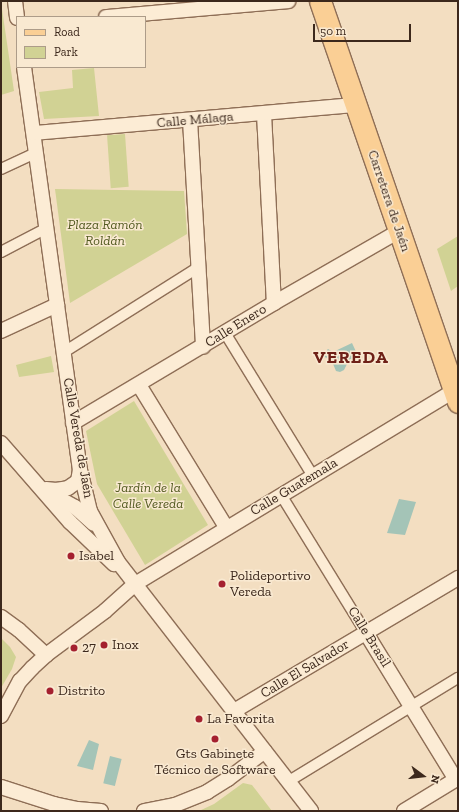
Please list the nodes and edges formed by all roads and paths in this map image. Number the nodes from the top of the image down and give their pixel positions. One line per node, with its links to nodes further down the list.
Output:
1 (15, 1): 6 (street)
2 (288, 1): 5 (street)
3 (320, 1): 9 (main road, Carretera de Jaén)
4 (333, 1): 25 (main road, Carretera de Jaén)
5 (157, 7): 7 (street)
6 (17, 16)
7 (111, 16)
8 (24, 68): 12 (street, Calle Vereda de Jaén)
9 (356, 105): 10 (street, Calle Málaga); 16 (main road, Carretera de Jaén)
10 (264, 114): 11 (street, Calle Málaga); 19 (street)
11 (190, 120): 12 (street, Calle Málaga); 18 (street)
12 (34, 133): 13 (street, Calle Vereda de Jaén)
13 (35, 153): 14 (street); 15 (street, Calle Vereda de Jaén)
14 (1, 169)
15 (47, 228): 17 (street); 20 (street, Calle Vereda de Jaén)
16 (399, 231): 19 (street, Calle Enero); 27 (main road, Carretera de Jaén)
17 (1, 252)
18 (199, 267): 23 (street); 24 (street)
19 (274, 303): 22 (street, Calle Enero)
20 (57, 305): 21 (street); 24 (street, Calle Vereda de Jaén)
21 (1, 331)
22 (225, 333): 23 (street, Calle Enero); 31 (street)
23 (203, 346): 26 (street, Calle Enero)
24 (64, 352): 28 (street, Calle Vereda de Jaén)
25 (458, 365)
26 (139, 385): 28 (street, Calle Enero); 34 (street)
27 (457, 394): 31 (street, Calle Guatemala)
28 (73, 423): 30 (street, Calle Vereda de Jaén)
29 (1, 443): 32 (street)
30 (80, 470): 32 (street); 35 (street, Calle Vereda de Jaén)
31 (313, 476): 33 (street, Calle Guatemala)
32 (42, 489): 35 (street); 37 (street)
33 (281, 495): 34 (street, Calle Guatemala); 39 (street, Calle Brasil)
34 (226, 527): 37 (street, Calle Guatemala)
35 (101, 530): 37 (street, Calle Vereda de Jaén)
36 (458, 578): 39 (street, Calle El Salvador)
37 (135, 584): 40 (street, Calle Guatemala); 43 (street, Calle Vereda de Jaén)
38 (1, 617): 40 (street)
39 (366, 633): 42 (street, Calle Brasil); 43 (street, Calle El Salvador)
40 (46, 655): 44 (street, Calle Guatemala)
41 (458, 678): 42 (street)
42 (411, 706): 46 (street, Calle Brasil); 47 (street)
43 (234, 711): 45 (street, Calle Vereda de Jaén)
44 (1, 716)
45 (265, 751): 47 (street, Calle Vereda de Jaén); 50 (street)
46 (457, 779): 52 (street)
47 (289, 781): 51 (street, Calle Vereda de Jaén)
48 (1, 787): 49 (street)
49 (101, 811)
50 (144, 811)
51 (311, 811)
52 (404, 811)

